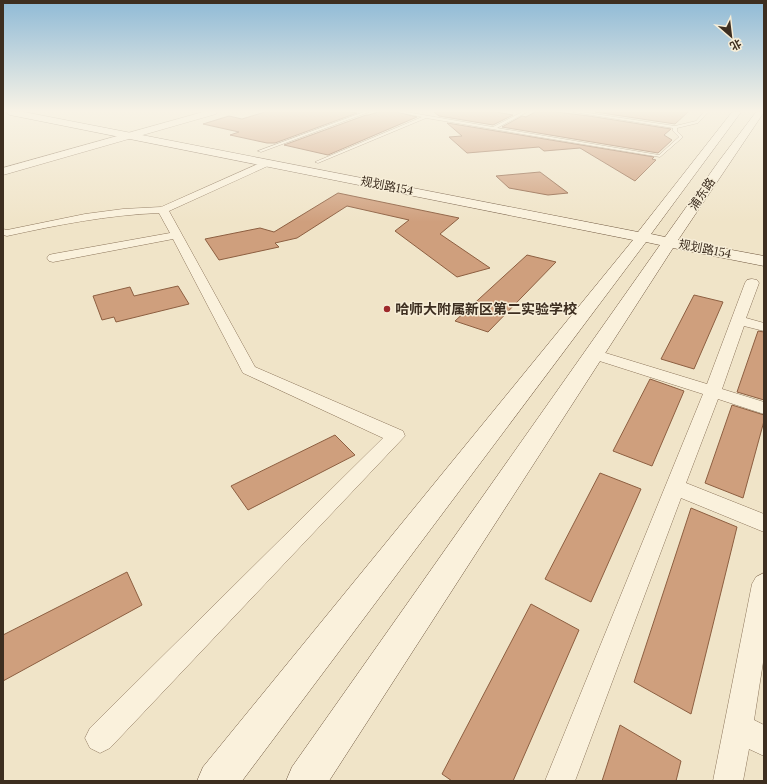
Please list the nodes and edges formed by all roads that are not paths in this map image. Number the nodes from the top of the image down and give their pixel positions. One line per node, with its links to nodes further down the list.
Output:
1 (75, 149): 13 (street)
2 (81, 149): 14 (street)
3 (211, 149): 11 (main road, 规划路154)
4 (227, 149): 11 (main road, 规划路154)
5 (283, 149): 11 (lane)
6 (349, 149): 12 (lane)
7 (616, 149): 8 (lane)
8 (668, 149)
9 (709, 149): 18 (main road, 浦东路)
10 (734, 149): 19 (main road, 浦东路)
11 (264, 157): 12 (main road, 规划路154); 16 (street); 23 (main road, 规划路154)
12 (317, 162): 15 (main road, 规划路154)
13 (3, 168)
14 (3, 172)
15 (542, 205)
16 (163, 210): 20 (street); 22 (street)
17 (634, 223): 18 (main road, 规划路154)
18 (650, 226): 19 (main road, 规划路154); 23 (main road, 浦东路)
19 (677, 231): 21 (main road, 规划路154); 24 (main road, 浦东路)
20 (3, 232)
21 (692, 234)
22 (177, 235): 25 (street); 37 (street)
23 (638, 244): 24 (main road, 规划路154); 39 (main road, 浦东路)
24 (664, 250): 26 (main road, 规划路154); 30 (main road, 浦东路)
25 (53, 258)
26 (764, 261)
27 (752, 283): 28 (street)
28 (738, 320): 29 (street); 31 (street)
29 (764, 327)
30 (594, 354): 31 (street); 40 (main road, 浦东路)
31 (712, 392): 32 (street); 33 (street)
32 (764, 408)
33 (675, 487): 34 (street); 41 (street)
34 (764, 523)
35 (764, 584): 36 (street)
36 (738, 727): 38 (street); 42 (street)
37 (100, 738)
38 (764, 741)
39 (217, 781)
40 (306, 781)
41 (560, 781)
42 (728, 781)

